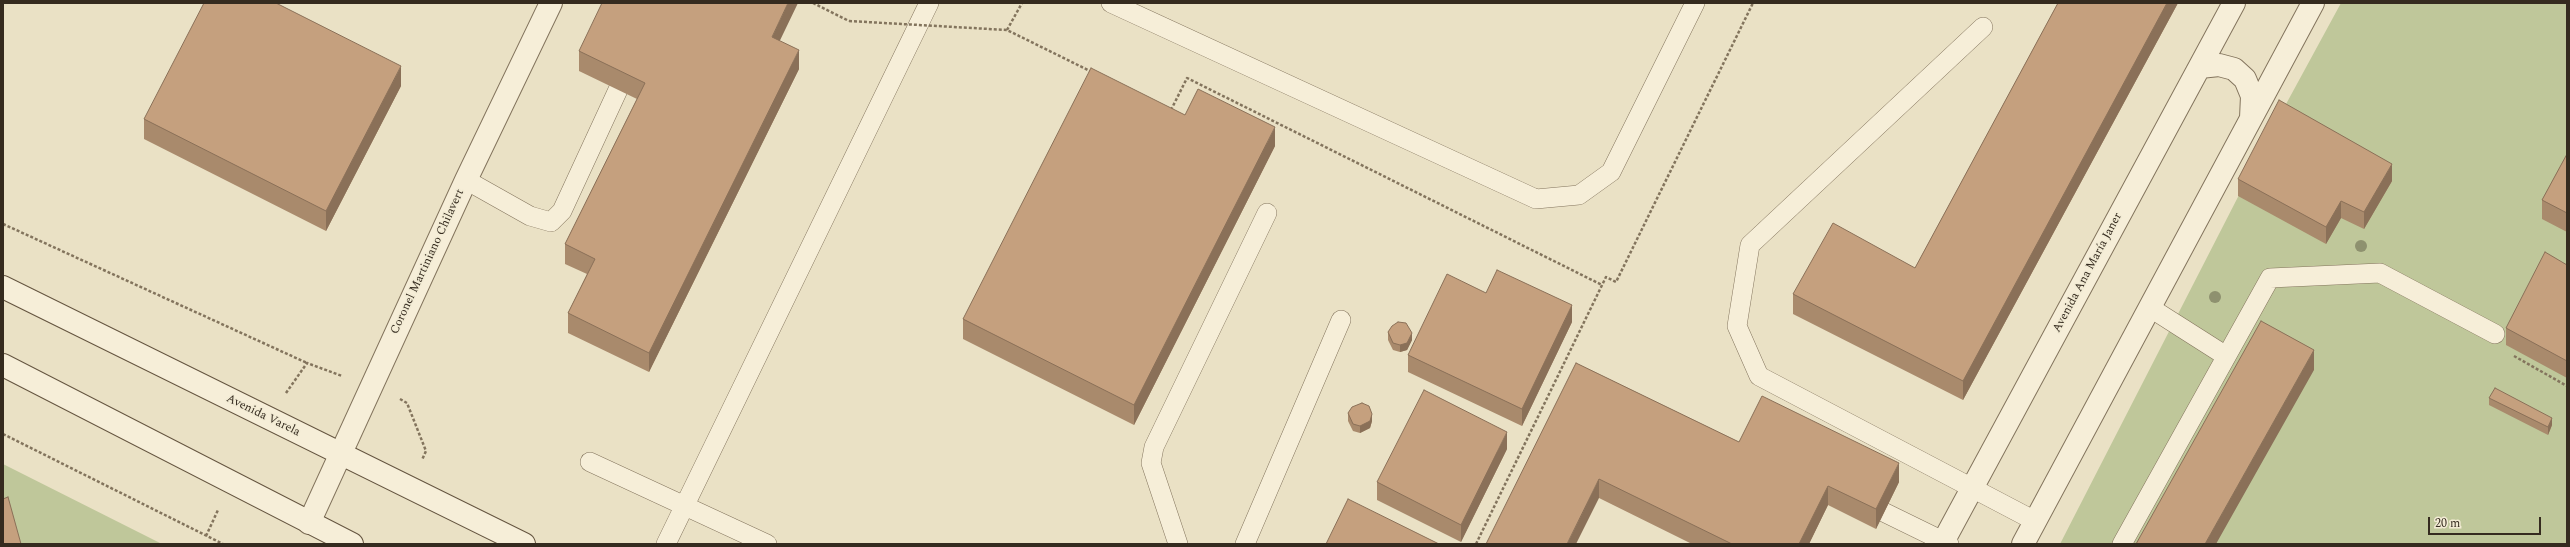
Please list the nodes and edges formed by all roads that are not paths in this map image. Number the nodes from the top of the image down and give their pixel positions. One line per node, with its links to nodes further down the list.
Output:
1 (551, 3): 11 (street, Coronel Martiniano Chilavert)
2 (929, 3): 23 (lane)
3 (1111, 3): 4 (lane)
4 (1695, 3)
5 (2234, 3): 9 (street, Avenida Ana María Janer)
6 (2313, 3): 10 (street)
7 (1983, 27): 21 (lane)
8 (638, 46): 11 (lane)
9 (2200, 67): 10 (street); 21 (street, Avenida Ana María Janer)
10 (2251, 118): 14 (street)
11 (466, 180): 19 (street, Coronel Martiniano Chilavert)
12 (1267, 213): 31 (lane)
13 (3, 287): 19 (street, Avenida Varela)
14 (2149, 307): 17 (lane); 24 (street)
15 (1341, 320): 32 (lane)
16 (2495, 334): 17 (lane)
17 (2226, 356): 34 (lane)
18 (3, 365): 25 (street)
19 (340, 454): 25 (street, Coronel Martiniano Chilavert); 28 (street, Avenida Varela)
20 (590, 462): 23 (lane)
21 (1972, 488): 24 (lane); 26 (street, Avenida Ana María Janer)
22 (1842, 492): 26 (lane)
23 (685, 506): 29 (lane); 30 (lane)
24 (2035, 521): 33 (street)
25 (309, 523): 27 (street)
26 (1945, 543)
27 (352, 544)
28 (524, 544)
29 (666, 544)
30 (767, 544)
31 (1178, 544)
32 (1245, 544)
33 (2023, 544)
34 (2122, 544)

